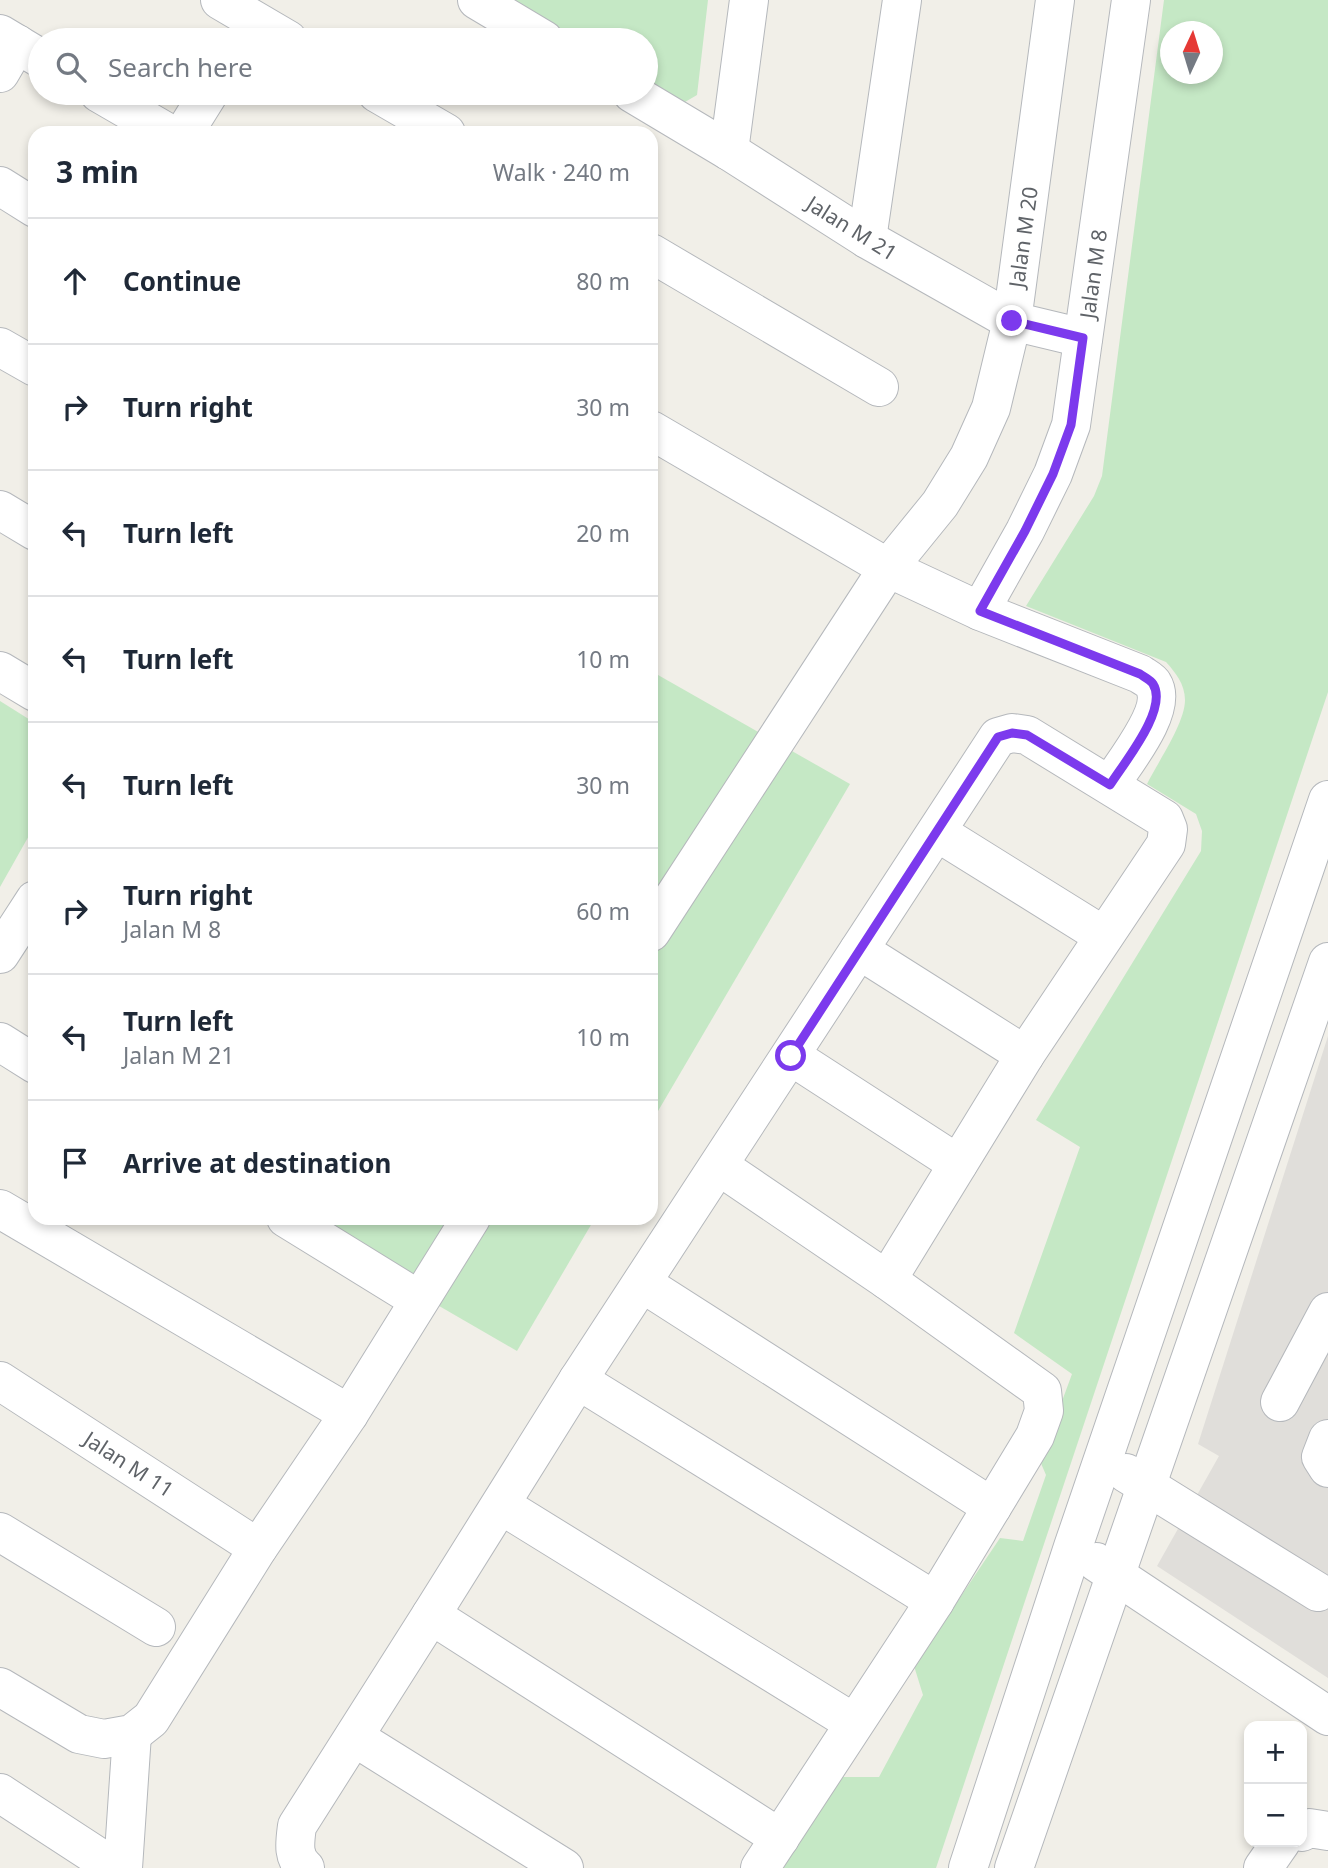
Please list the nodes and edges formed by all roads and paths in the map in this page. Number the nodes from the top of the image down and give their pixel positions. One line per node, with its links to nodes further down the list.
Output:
1 (220, 0): 7 (street)
2 (477, 0): 8 (street)
3 (749, 0): 16 (street)
4 (902, 0): 19 (street)
5 (1055, 0): 21 (street, Jalan M 20)
6 (1131, 0): 22 (street, Jalan M 8)
7 (254, 20)
8 (524, 28)
9 (120, 105): 13 (street)
10 (202, 105): 14 (street)
11 (398, 105): 15 (street)
12 (652, 105): 16 (street, Jalan M 21)
13 (156, 126)
14 (188, 126)
15 (434, 126)
16 (729, 151): 19 (street, Jalan M 21)
17 (0, 186): 18 (street)
18 (28, 204)
19 (867, 239): 21 (street, Jalan M 21)
20 (658, 257): 25 (street)
21 (1012, 321): 22 (street, Jalan M 21); 29 (street, Jalan M 20)
22 (1083, 338): 30 (street, Jalan M 8)
23 (0, 347): 24 (street)
24 (28, 363)
25 (879, 387)
26 (658, 437): 29 (street)
27 (0, 510): 28 (street)
28 (28, 527)
29 (888, 568): 30 (street); 37 (street, Jalan M 20)
30 (980, 611): 33 (street)
31 (0, 671): 32 (street)
32 (28, 688)
33 (1110, 785): 35 (street); 38 (street)
34 (1328, 800): 40 (street)
35 (937, 832): 38 (street); 39 (street)
36 (28, 911): 41 (street)
37 (658, 921)
38 (1104, 936): 44 (street)
39 (859, 950): 44 (street); 45 (street)
40 (1275, 953): 42 (street); 61 (street)
41 (0, 954)
42 (1327, 970): 63 (street)
43 (0, 1042): 46 (street)
44 (1026, 1055): 47 (street)
45 (791, 1056): 47 (street); 48 (street)
46 (28, 1060)
47 (958, 1164): 52 (street)
48 (719, 1166): 52 (street); 53 (street)
49 (0, 1209): 59 (street)
50 (297, 1225): 54 (street)
51 (467, 1225): 54 (street)
52 (887, 1280): 65 (street)
53 (642, 1283): 56 (street); 65 (street)
54 (419, 1300): 59 (street)
55 (1328, 1312): 58 (street)
56 (578, 1380): 64 (street); 71 (street)
57 (0, 1381): 68 (street, Jalan M 11)
58 (1280, 1402)
59 (349, 1414): 68 (street)
60 (1328, 1439): 62 (street)
61 (1103, 1460): 63 (street); 67 (street)
62 (1328, 1468)
63 (1147, 1486): 69 (street); 70 (street)
64 (501, 1505): 72 (street); 76 (street)
65 (992, 1507): 71 (street)
66 (0, 1532): 73 (street)
67 (1073, 1547): 69 (street); 88 (street)
68 (258, 1548): 77 (street)
69 (1116, 1575): 75 (street); 89 (street)
70 (1318, 1592)
71 (935, 1601): 76 (street)
72 (432, 1615): 78 (street); 83 (street)
73 (156, 1627)
74 (0, 1686): 77 (street)
75 (1328, 1716)
76 (854, 1723): 83 (street)
77 (132, 1734): 85 (street)
78 (354, 1737): 86 (street); 87 (street)
79 (0, 1793): 84 (street)
80 (1307, 1829): 81 (street)
81 (1328, 1831)
82 (1278, 1847): 90 (street)
83 (770, 1853)
84 (115, 1868)
85 (123, 1868)
86 (305, 1868)
87 (564, 1868)
88 (968, 1868)
89 (1014, 1868)
90 (1263, 1868)

